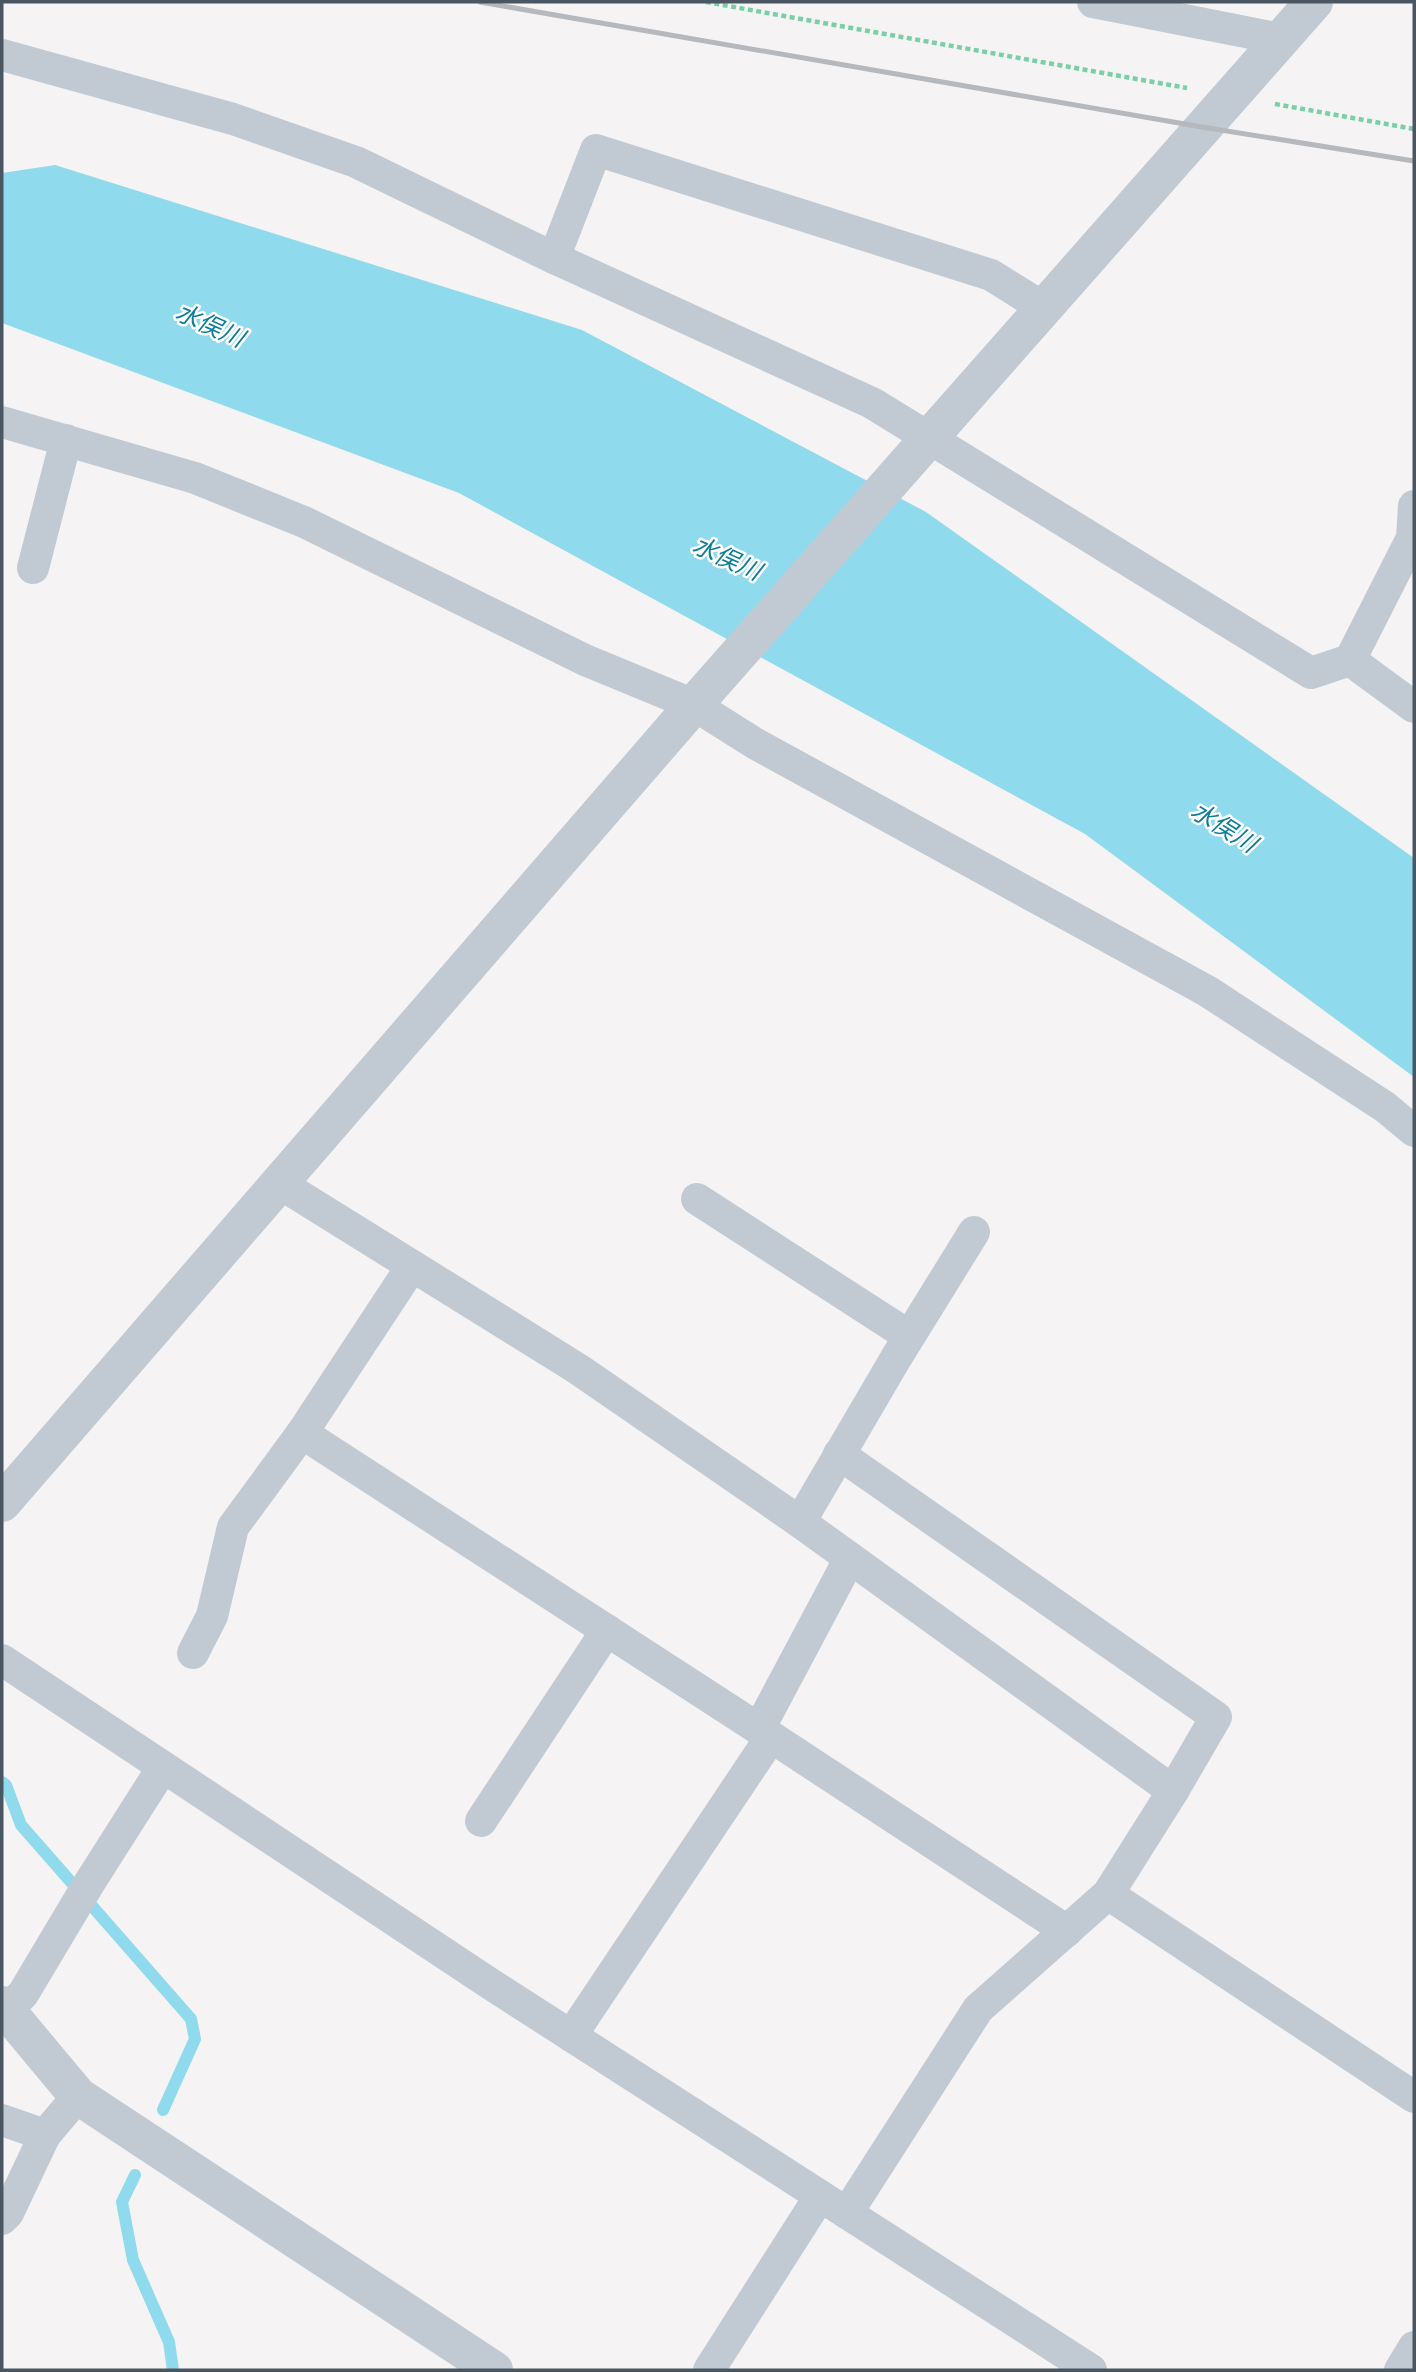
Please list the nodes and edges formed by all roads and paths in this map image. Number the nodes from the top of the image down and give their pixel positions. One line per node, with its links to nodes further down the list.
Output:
1 (706, 2): 6 (path)
2 (1093, 2): 4 (street)
3 (1314, 2): 4 (street)
4 (1281, 38): 6 (street)
5 (2, 55): 8 (street)
6 (1230, 96): 7 (path); 9 (street)
7 (1414, 129)
8 (554, 258): 9 (street); 12 (street)
9 (1044, 308): 12 (street)
10 (2, 422): 11 (street)
11 (66, 440): 14 (street); 16 (street)
12 (923, 446): 15 (street); 16 (street)
13 (1414, 506): 15 (street)
14 (33, 568)
15 (1350, 660): 17 (street)
16 (699, 699): 18 (street); 19 (street)
17 (1414, 707)
18 (1414, 1131)
19 (279, 1183): 22 (street); 26 (street)
20 (697, 1199): 23 (street)
21 (974, 1232): 23 (street)
22 (412, 1266): 24 (street); 27 (street)
23 (909, 1336): 25 (street)
24 (302, 1433): 29 (street); 30 (street)
25 (839, 1454): 27 (street); 34 (street)
26 (2, 1503)
27 (800, 1522): 28 (street)
28 (850, 1558): 32 (street); 34 (street)
29 (607, 1630): 32 (street); 35 (street)
30 (192, 1653)
31 (2, 1660): 33 (street)
32 (765, 1733): 37 (street); 39 (street)
33 (163, 1767): 38 (street); 39 (street)
34 (1173, 1791): 36 (street)
35 (481, 1821)
36 (1108, 1894): 37 (street); 41 (street)
37 (1067, 1931): 45 (street)
38 (4, 2008): 40 (street)
39 (571, 2036): 44 (street)
40 (78, 2096): 43 (street); 48 (street)
41 (1414, 2097)
42 (2, 2120): 43 (street)
43 (45, 2134): 46 (street)
44 (820, 2196): 45 (street); 49 (street)
45 (847, 2213): 50 (street)
46 (2, 2219)
47 (1414, 2347): 51 (street)
48 (494, 2370)
49 (709, 2370)
50 (1091, 2370)
51 (1400, 2370)

